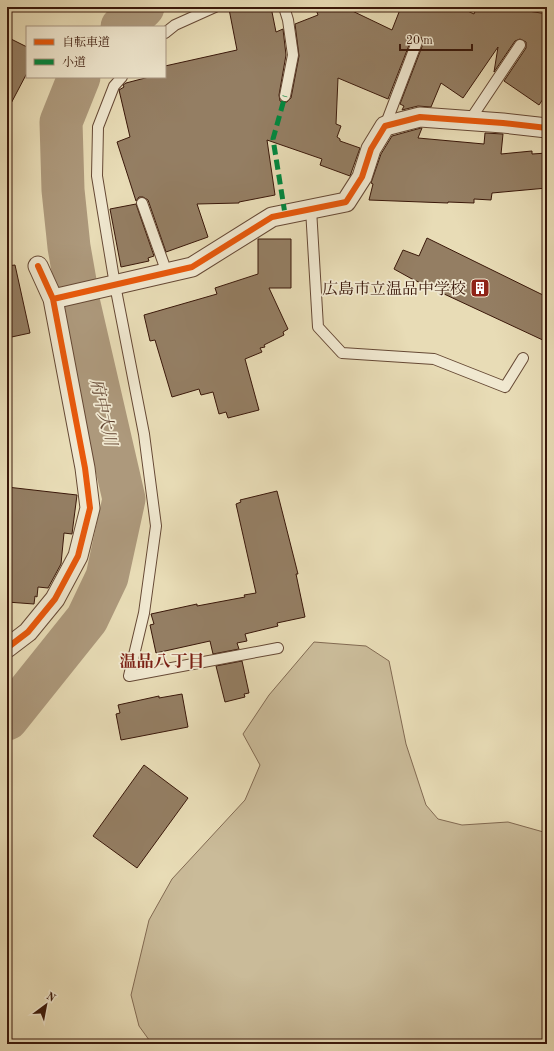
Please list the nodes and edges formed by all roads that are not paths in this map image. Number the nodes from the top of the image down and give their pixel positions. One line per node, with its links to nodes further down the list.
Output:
1 (214, 7): 3 (lane)
2 (284, 7): 7 (lane)
3 (166, 33)
4 (417, 42): 9 (lane)
5 (520, 45): 8 (lane)
6 (121, 78): 15 (lane)
7 (286, 96)
8 (470, 120): 9 (street); 10 (street)
9 (385, 126): 12 (street)
10 (547, 128)
11 (142, 203): 14 (lane)
12 (311, 209): 14 (street); 17 (lane)
13 (38, 266): 16 (street)
14 (167, 273): 15 (street)
15 (108, 286): 16 (street); 19 (lane)
16 (56, 298): 18 (street)
17 (523, 358)
18 (7, 648)
19 (278, 648)

